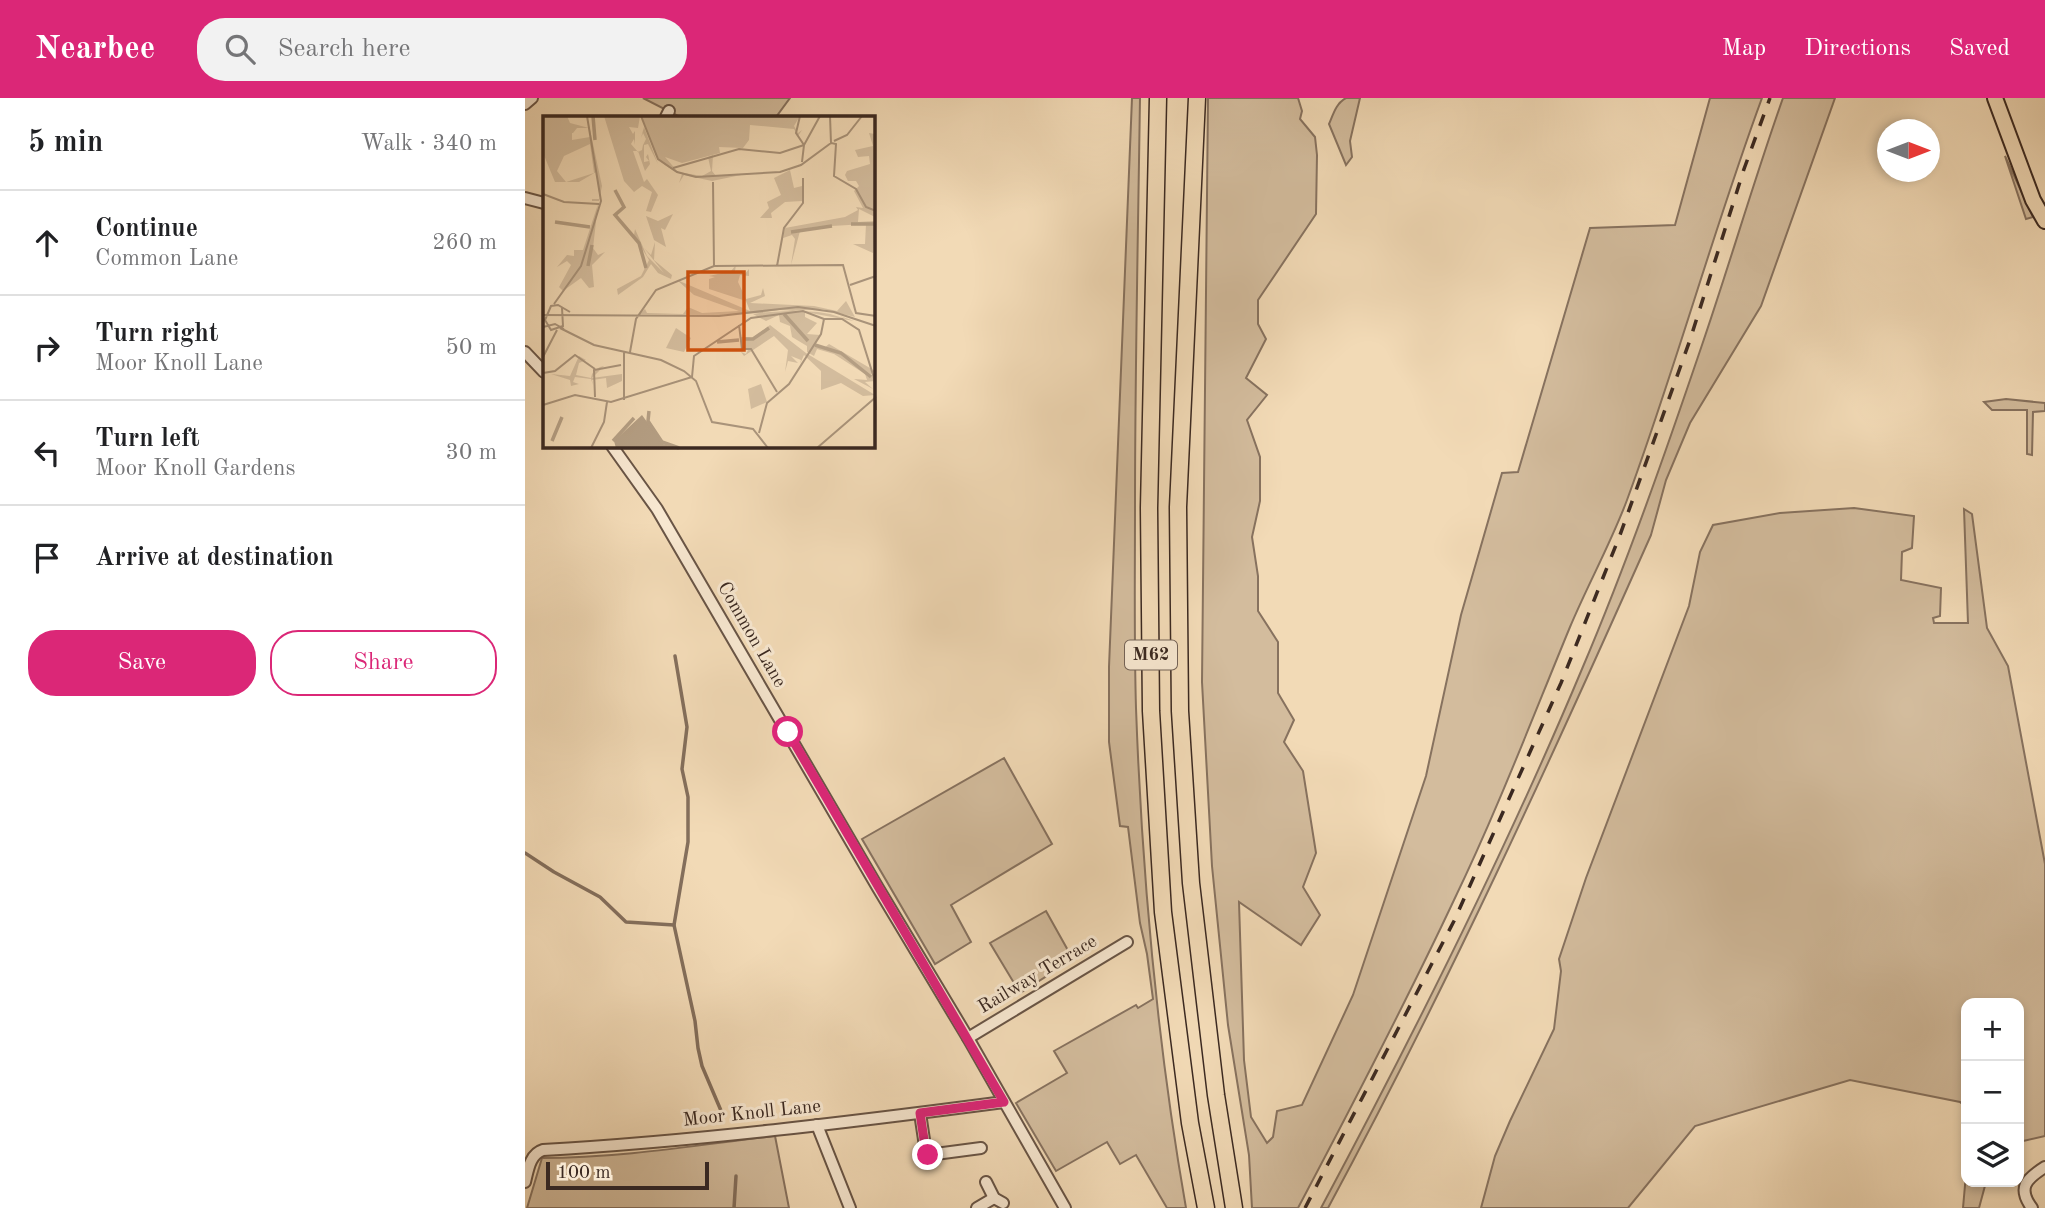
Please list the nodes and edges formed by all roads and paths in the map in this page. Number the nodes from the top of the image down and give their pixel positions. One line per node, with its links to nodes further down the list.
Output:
1 (532, 98): 5 (street)
2 (1158, 98): 24 (highway, M62)
3 (1197, 98): 25 (highway, M62)
4 (1995, 98): 8 (main road)
5 (525, 104)
6 (525, 198): 7 (street)
7 (543, 203)
8 (2045, 221)
9 (525, 352): 10 (street)
10 (543, 371)
11 (614, 448): 13 (street, Common Lane)
12 (1127, 942): 13 (street, Railway Terrace)
13 (968, 1038): 14 (street, Common Lane)
14 (1004, 1102): 15 (street, Moor Knoll Lane); 23 (street, Common Lane)
15 (920, 1113): 16 (street, Moor Knoll Lane); 17 (street)
16 (817, 1125): 19 (street, Moor Knoll Lane); 21 (street)
17 (981, 1148)
18 (2045, 1167): 26 (street)
19 (525, 1182)
20 (986, 1182): 22 (street)
21 (849, 1208)
22 (977, 1208)
23 (1065, 1208)
24 (1206, 1208)
25 (1234, 1208)
26 (2032, 1208)

